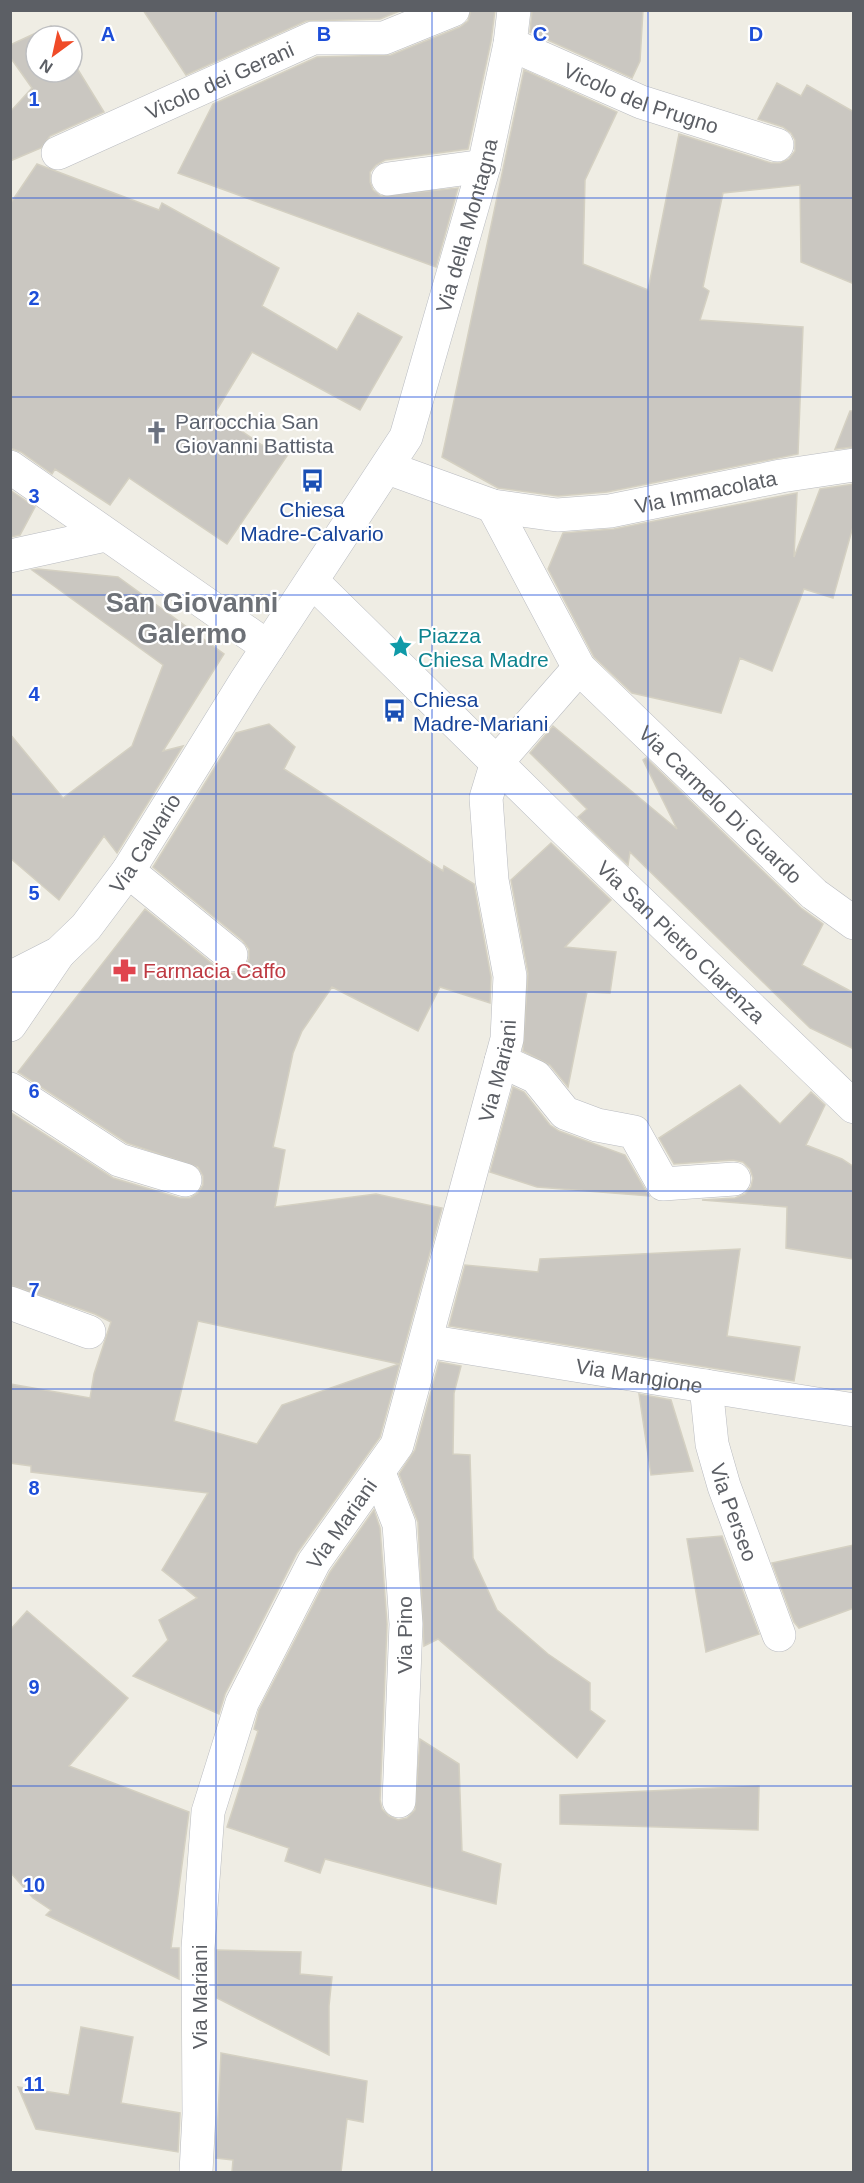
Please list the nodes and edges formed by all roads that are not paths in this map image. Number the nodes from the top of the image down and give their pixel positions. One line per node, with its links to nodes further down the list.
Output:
1 (453, 10): 5 (street, Vicolo dei Gerani)
2 (514, 10): 3 (street, Via della Montagna)
3 (510, 44): 4 (street, Vicolo del Prugno); 6 (street, Via della Montagna)
4 (777, 145)
5 (58, 153)
6 (484, 166): 7 (street); 10 (street, Via della Montagna)
7 (388, 179)
8 (854, 465): 11 (street, Via Immacolata)
9 (10, 467): 12 (street)
10 (388, 468): 11 (street, Via Immacolata); 14 (street, Via della Montagna)
11 (493, 506): 16 (street, Via Carmelo Di Guardo)
12 (106, 536): 13 (street); 15 (street)
13 (10, 556)
14 (312, 581): 15 (street, Via Calvario); 17 (street, Via San Pietro Clarenza)
15 (268, 647): 18 (street, Via Calvario)
16 (584, 674): 17 (street); 19 (street, Via Carmelo Di Guardo)
17 (503, 769): 24 (street, Via Mariani); 26 (street, Via San Pietro Clarenza)
18 (128, 871): 20 (street, Via Calvario); 21 (street)
19 (854, 924)
20 (60, 953): 22 (street, Via Calvario); 23 (street)
21 (231, 955)
22 (10, 978)
23 (10, 1025)
24 (501, 1061): 27 (street); 31 (street, Via Mariani)
25 (10, 1089): 28 (street)
26 (854, 1107)
27 (734, 1179)
28 (185, 1180)
29 (10, 1303): 30 (street)
30 (89, 1332)
31 (426, 1341): 32 (street, Via Mangione); 34 (street, Via Mariani)
32 (706, 1386): 33 (street, Via Mangione); 35 (street, Via Perseo)
33 (854, 1410)
34 (379, 1473): 36 (street, Via Pino); 37 (street, Via Mariani)
35 (779, 1635)
36 (399, 1801)
37 (196, 2172)

